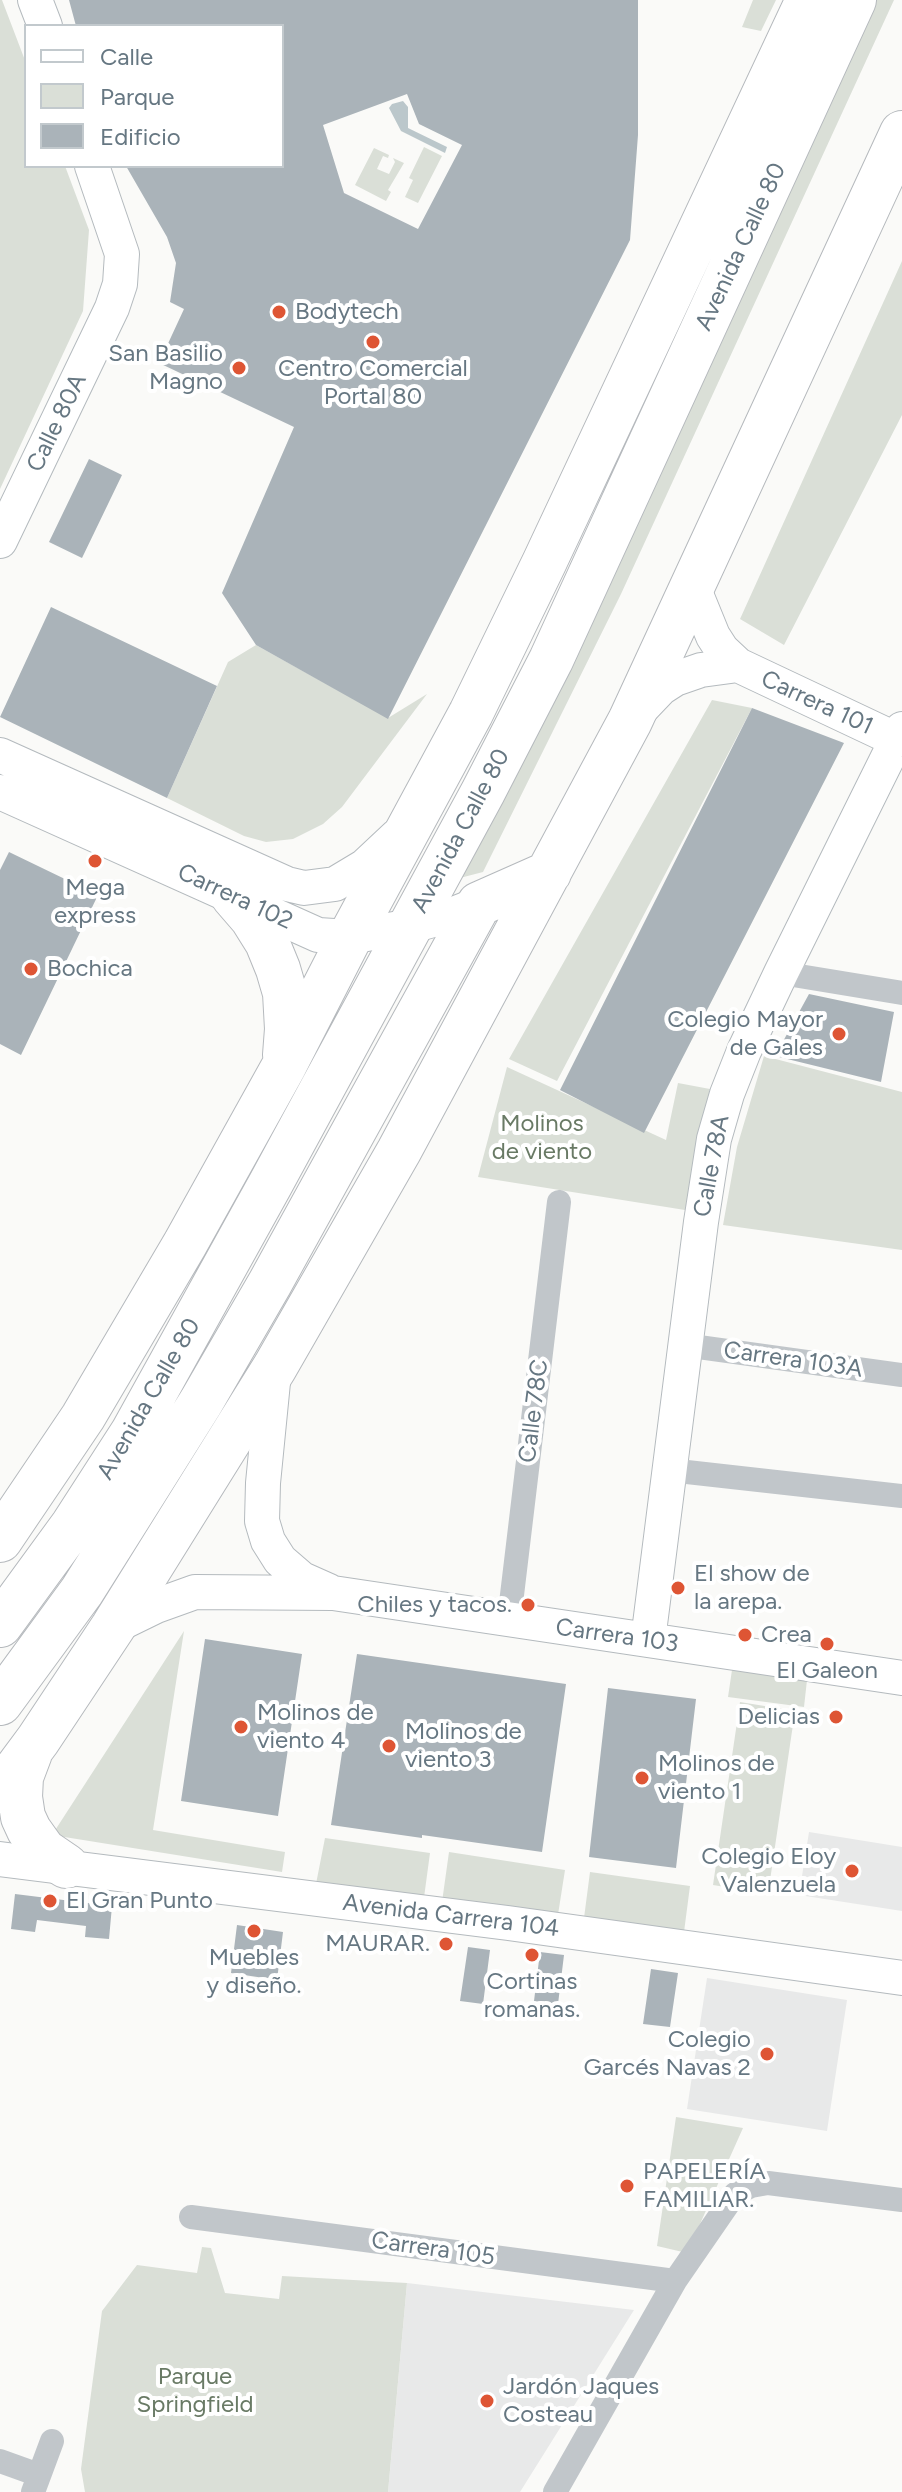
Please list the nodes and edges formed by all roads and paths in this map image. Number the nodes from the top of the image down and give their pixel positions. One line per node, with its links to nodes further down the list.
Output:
1 (35, 0): 4 (street)
2 (808, 0): 14 (highway, Avenida Calle 80)
3 (854, 0): 18 (highway, Avenida Calle 80)
4 (44, 24)
5 (902, 133): 8 (highway)
6 (93, 168): 7 (street, Calle 80A)
7 (0, 541)
8 (693, 587): 9 (street, Carrera 101); 10 (highway)
9 (738, 665): 10 (street, Carrera 101); 11 (street, Carrera 101)
10 (630, 721): 15 (highway)
11 (899, 735): 20 (street, Calle 78A)
12 (0, 755): 14 (street, Carrera 102)
13 (0, 792): 16 (street, Carrera 102)
14 (414, 820): 19 (highway, Avenida Calle 80)
15 (549, 873): 17 (highway); 25 (highway)
16 (233, 896): 19 (street, Carrera 102); 22 (highway)
17 (479, 904): 18 (street, Carrera 102); 36 (highway, Avenida Calle 80)
18 (411, 926): 19 (street, Carrera 102); 32 (highway, Avenida Calle 80)
19 (350, 937): 22 (highway, Avenida Calle 80)
20 (781, 973): 21 (street); 24 (street, Calle 78A)
21 (902, 993)
22 (284, 1066): 29 (highway, Avenida Calle 80)
23 (559, 1202): 31 (street, Calle 78C)
24 (684, 1345): 26 (street, Carrera 103A); 27 (street, Calle 78A)
25 (275, 1367): 30 (street, Carrera 103); 33 (highway)
26 (902, 1375)
27 (669, 1470): 28 (street); 34 (street, Calle 78A)
28 (902, 1496)
29 (0, 1540)
30 (333, 1593): 31 (street, Carrera 103); 33 (street, Carrera 103)
31 (509, 1620): 34 (street, Carrera 103)
32 (0, 1625)
33 (113, 1627): 37 (highway)
34 (648, 1640): 35 (street, Carrera 103)
35 (902, 1678)
36 (0, 1703)
37 (38, 1740): 38 (highway); 40 (highway)
38 (0, 1791)
39 (0, 1859): 40 (street, Avenida Carrera 104)
40 (66, 1866): 41 (street, Avenida Carrera 104)
41 (902, 1978)
42 (902, 2200): 44 (street)
43 (191, 2217): 44 (street, Carrera 105)
44 (675, 2281): 48 (street)
45 (52, 2441): 47 (street)
46 (0, 2461): 47 (street)
47 (36, 2484)
48 (555, 2492)

